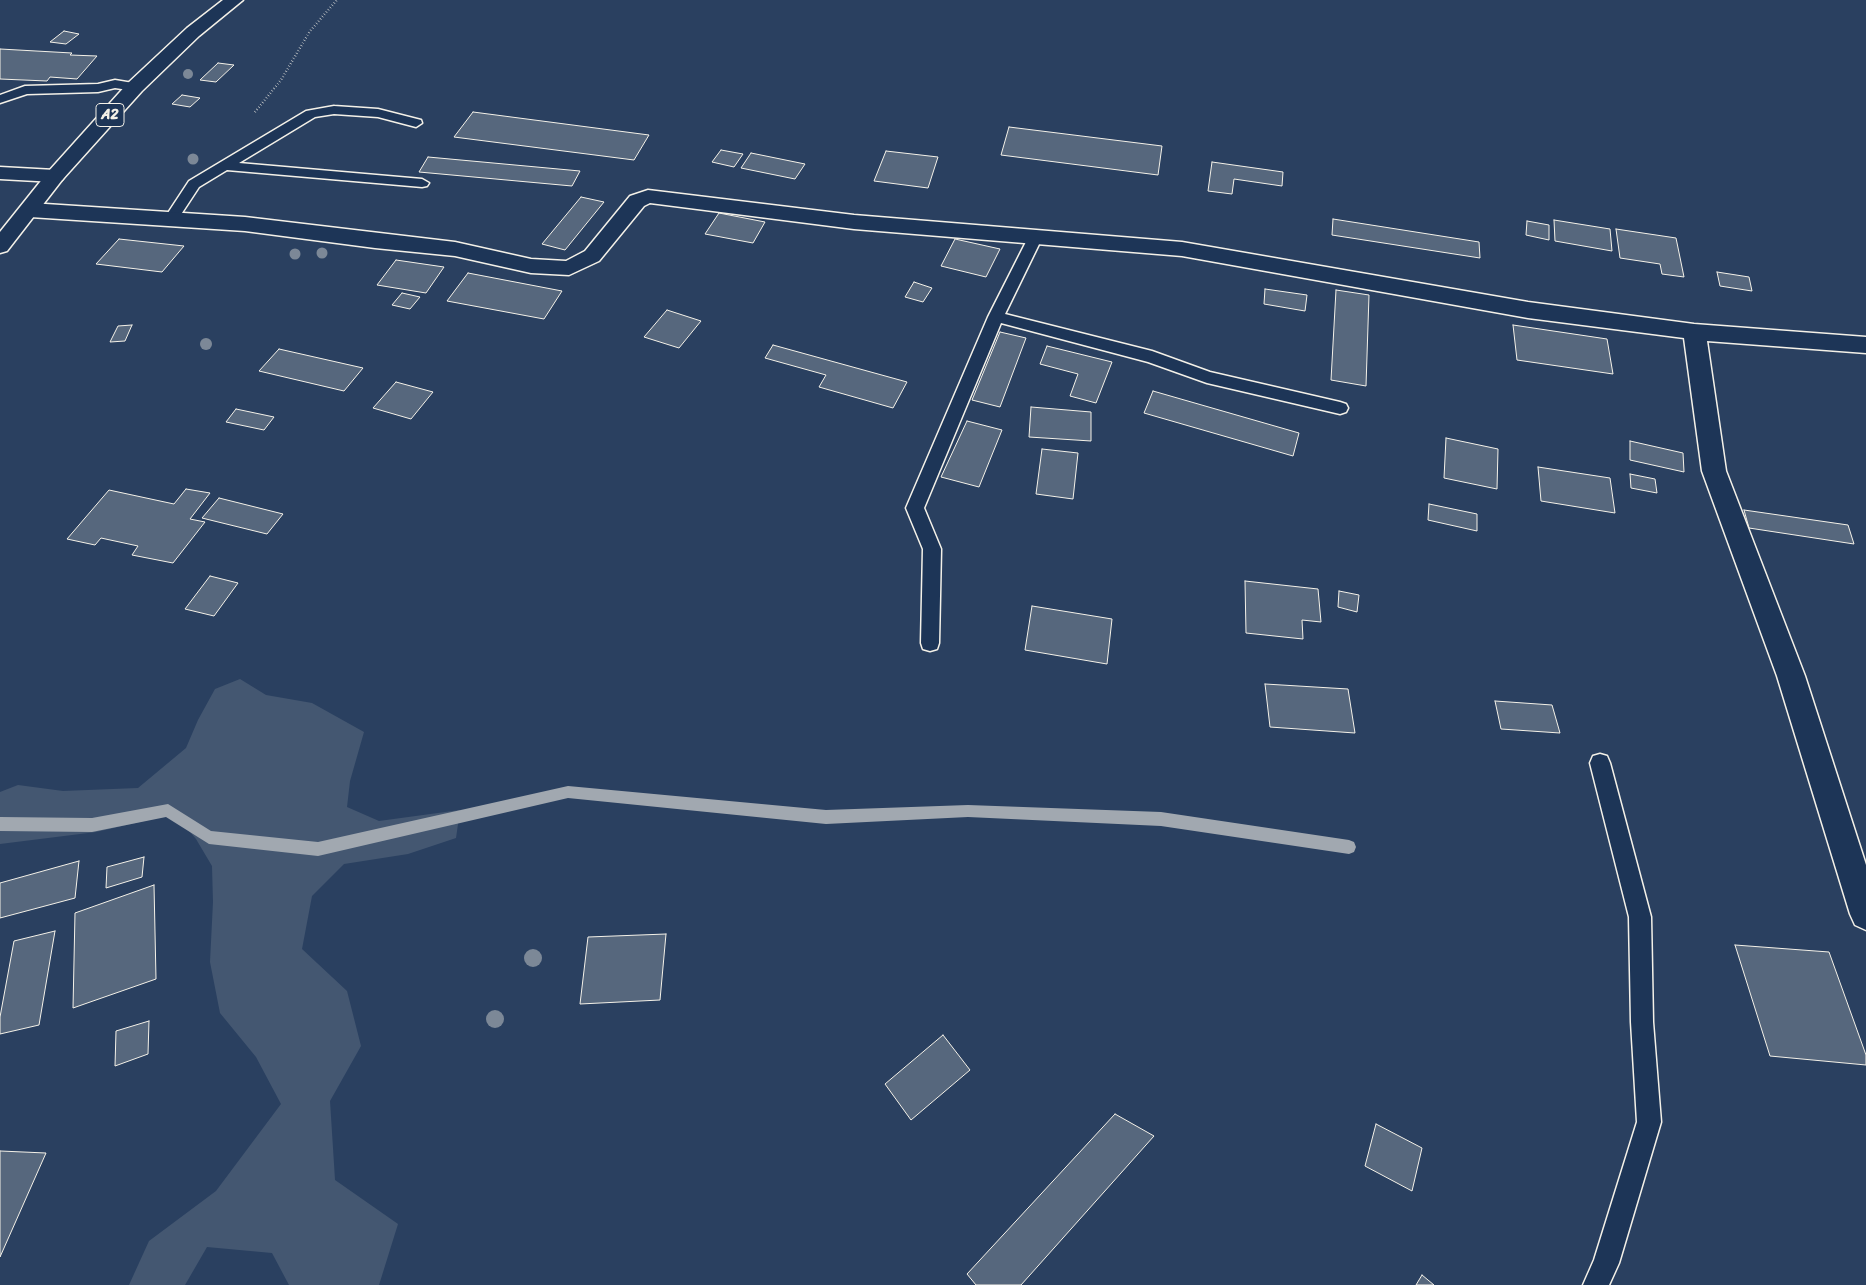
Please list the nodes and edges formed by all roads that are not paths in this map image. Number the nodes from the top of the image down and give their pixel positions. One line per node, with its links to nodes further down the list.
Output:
1 (234, 0): 2 (street, A2)
2 (135, 87): 3 (lane); 7 (street, A2)
3 (0, 99)
4 (416, 123): 5 (lane)
5 (226, 166): 8 (lane); 10 (lane)
6 (0, 173): 7 (street)
7 (55, 176): 9 (street, A2)
8 (422, 183)
9 (30, 210): 10 (street); 12 (street, A2)
10 (171, 219): 11 (street)
11 (1035, 238): 13 (lane); 14 (street)
12 (0, 246)
13 (996, 316): 16 (lane); 17 (lane)
14 (1694, 332): 15 (street); 19 (street)
15 (1866, 345)
16 (1340, 408)
17 (930, 643)
18 (1600, 763): 20 (lane)
19 (1866, 914)
20 (1596, 1285)

